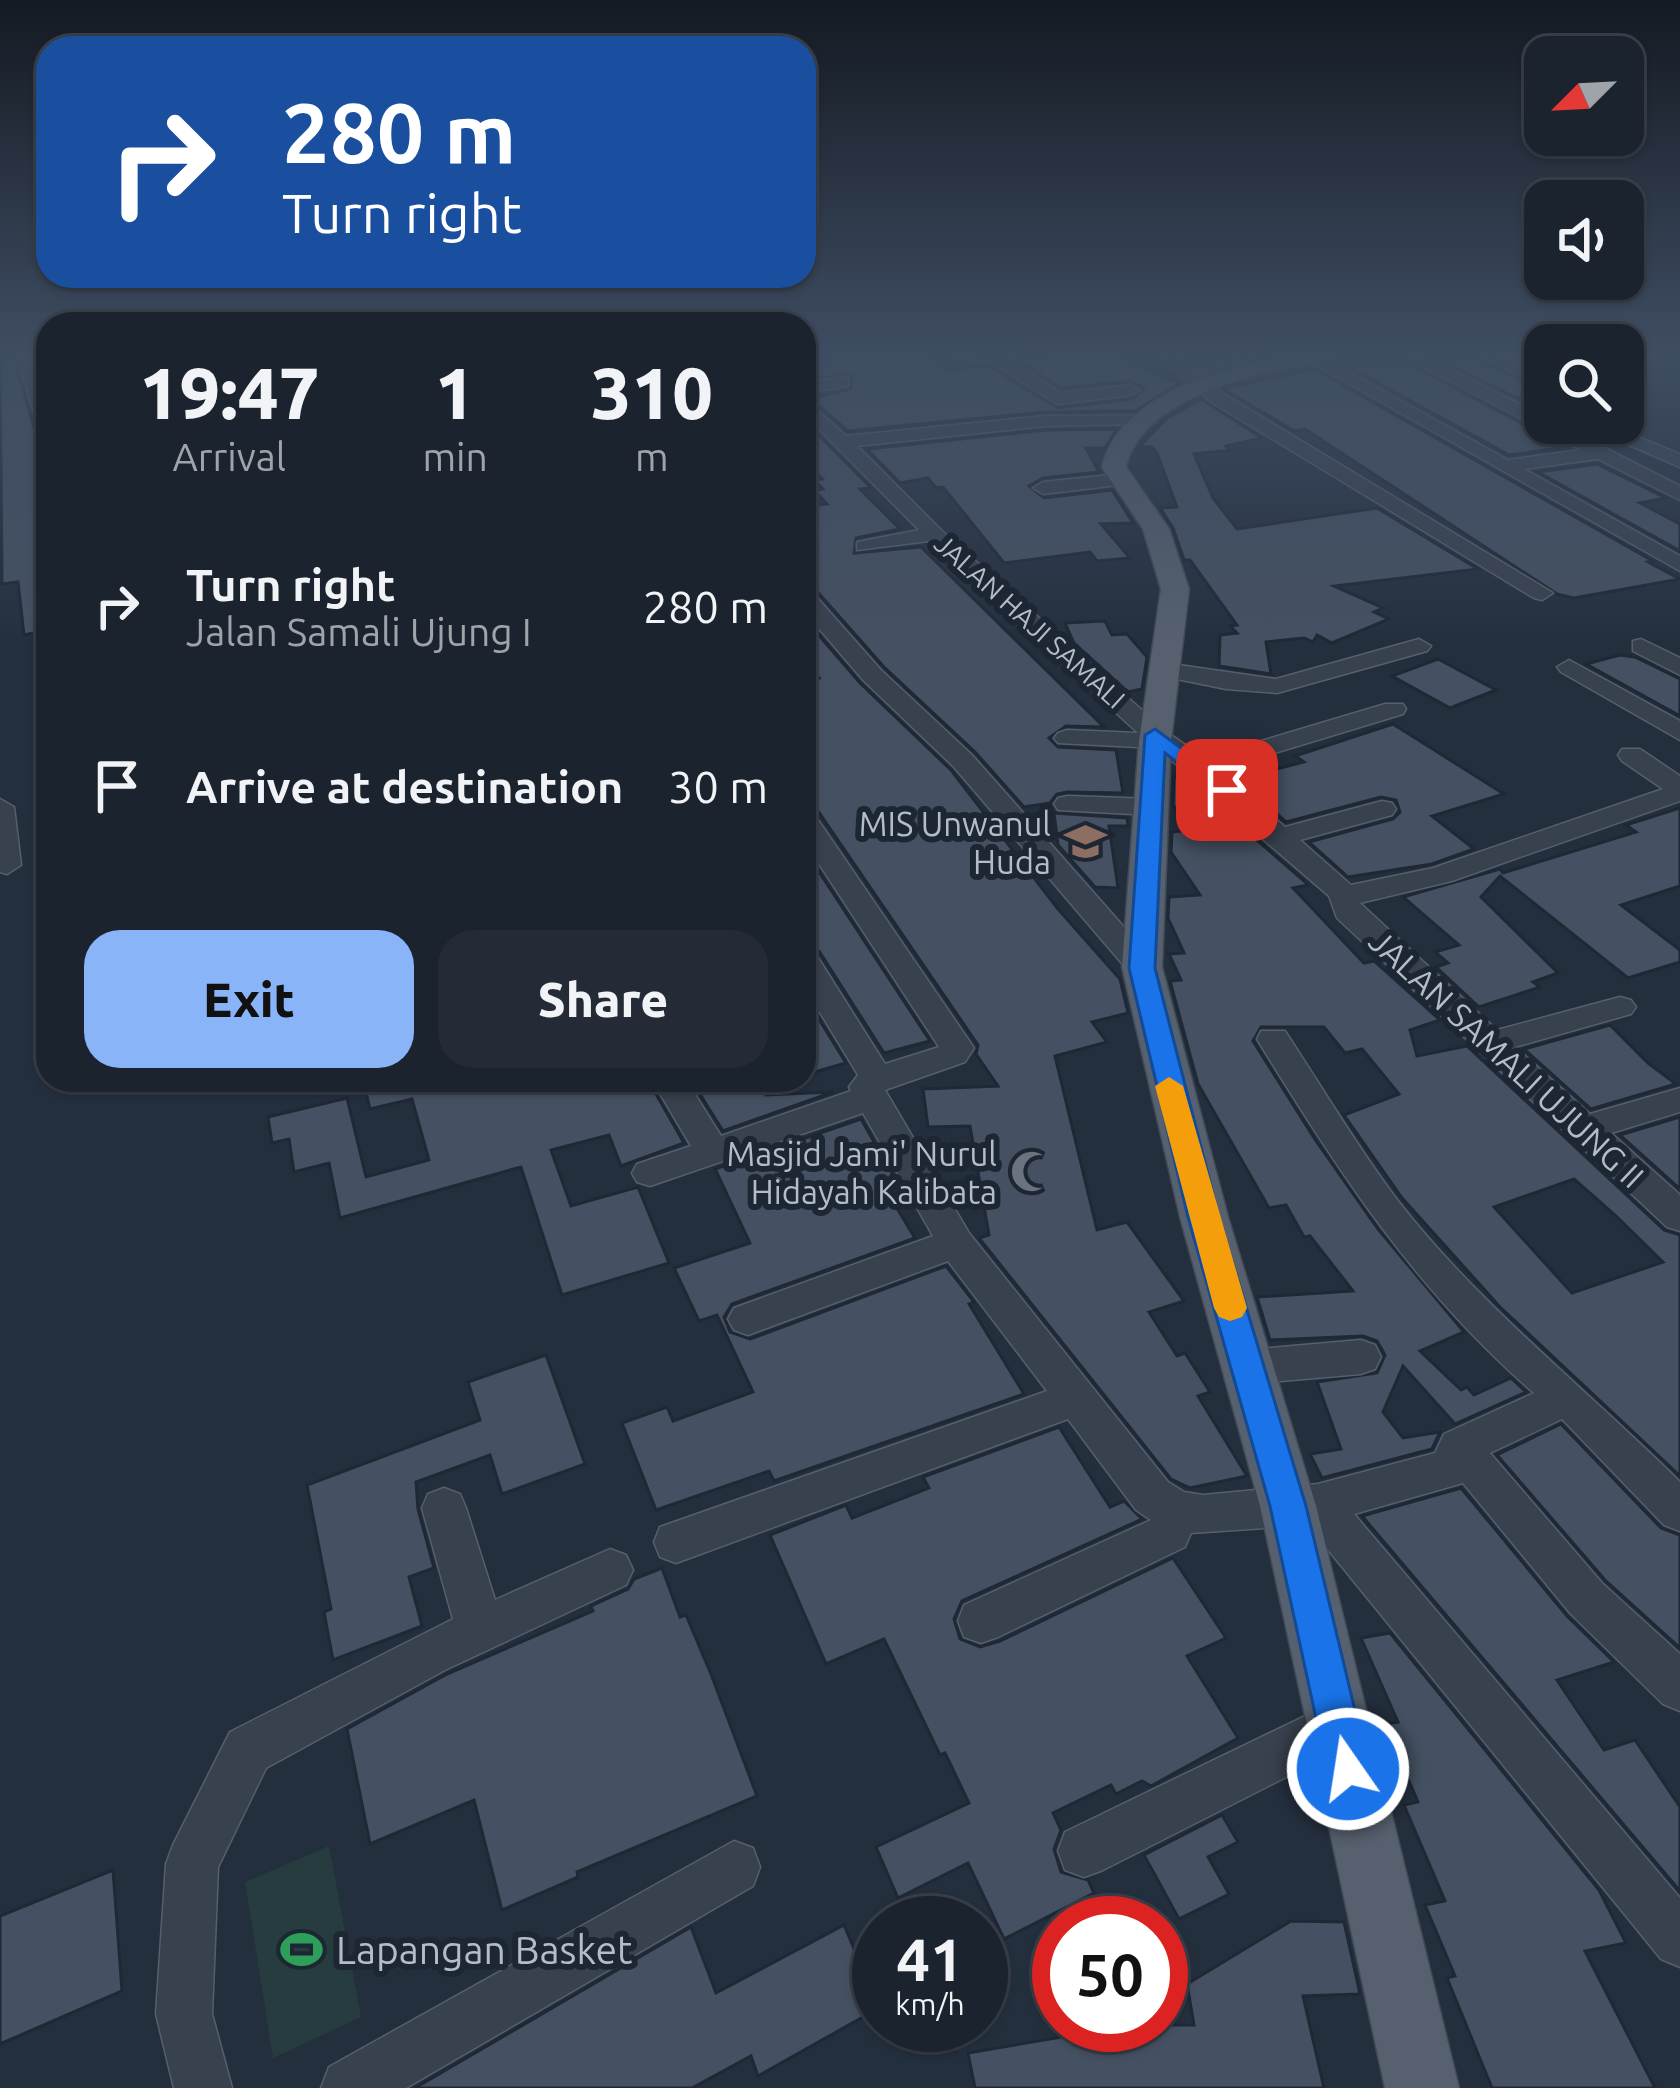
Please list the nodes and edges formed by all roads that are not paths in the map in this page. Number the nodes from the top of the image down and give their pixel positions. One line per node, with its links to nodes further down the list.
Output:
1 (848, 448): 13 (street, JALAN HAJI SAMALI)
2 (1122, 448): 10 (main road)
3 (1306, 448): 16 (street)
4 (1475, 448): 9 (street)
5 (1592, 448): 7 (street)
6 (1649, 448): 8 (street)
7 (1601, 453): 9 (street); 12 (street)
8 (1680, 461)
9 (1507, 466): 15 (street)
10 (1120, 480): 11 (street); 22 (main road)
11 (1043, 488)
12 (1680, 494)
13 (934, 534): 14 (street); 26 (street, JALAN HAJI SAMALI)
14 (865, 546)
15 (1680, 566)
16 (1542, 592)
17 (816, 611): 37 (street)
18 (1419, 646): 22 (street)
19 (1641, 646): 21 (street)
20 (1569, 667): 24 (street)
21 (1680, 668)
22 (1165, 670): 26 (main road)
23 (1394, 709): 26 (street)
24 (1680, 732)
25 (1067, 738): 26 (street)
26 (1170, 748): 31 (main road); 33 (street, JALAN HAJI SAMALI)
27 (1630, 755): 28 (street)
28 (1680, 790): 36 (street)
29 (1067, 804): 31 (street)
30 (0, 807): 35 (street)
31 (1151, 807): 37 (main road)
32 (1382, 809): 33 (street)
33 (1281, 837): 36 (street, JALAN SAMALI UJUNG II)
34 (816, 838): 42 (street)
35 (7, 865)
36 (1343, 893): 41 (street, JALAN SAMALI UJUNG II)
37 (1142, 968): 52 (main road)
38 (816, 982): 42 (street)
39 (1620, 1007): 41 (street)
40 (1273, 1039): 53 (street)
41 (1489, 1043): 45 (street, JALAN SAMALI UJUNG II)
42 (874, 1088): 46 (street); 49 (street)
43 (676, 1092): 46 (street)
44 (1680, 1100): 45 (street)
45 (1582, 1130): 48 (street, JALAN SAMALI UJUNG II)
46 (712, 1151): 47 (street)
47 (650, 1172)
48 (1680, 1216)
49 (956, 1244): 50 (street); 54 (street)
50 (748, 1319)
51 (1361, 1358): 52 (street)
52 (1247, 1367): 56 (main road)
53 (1567, 1397): 55 (street); 59 (street)
54 (1074, 1399): 58 (street); 60 (street)
55 (1460, 1447): 56 (street); 64 (street)
56 (1303, 1505): 58 (street); 65 (main road); 68 (street)
57 (444, 1508): 63 (street)
58 (1176, 1510): 62 (street)
59 (1680, 1511)
60 (676, 1542)
61 (610, 1570): 63 (street)
62 (981, 1622)
63 (480, 1629): 69 (street)
64 (1680, 1688)
65 (1338, 1726): 66 (street); 71 (main road)
66 (1084, 1851)
67 (734, 1867): 70 (street)
68 (1680, 1940)
69 (203, 2088)
70 (350, 2088)
71 (1422, 2088)

